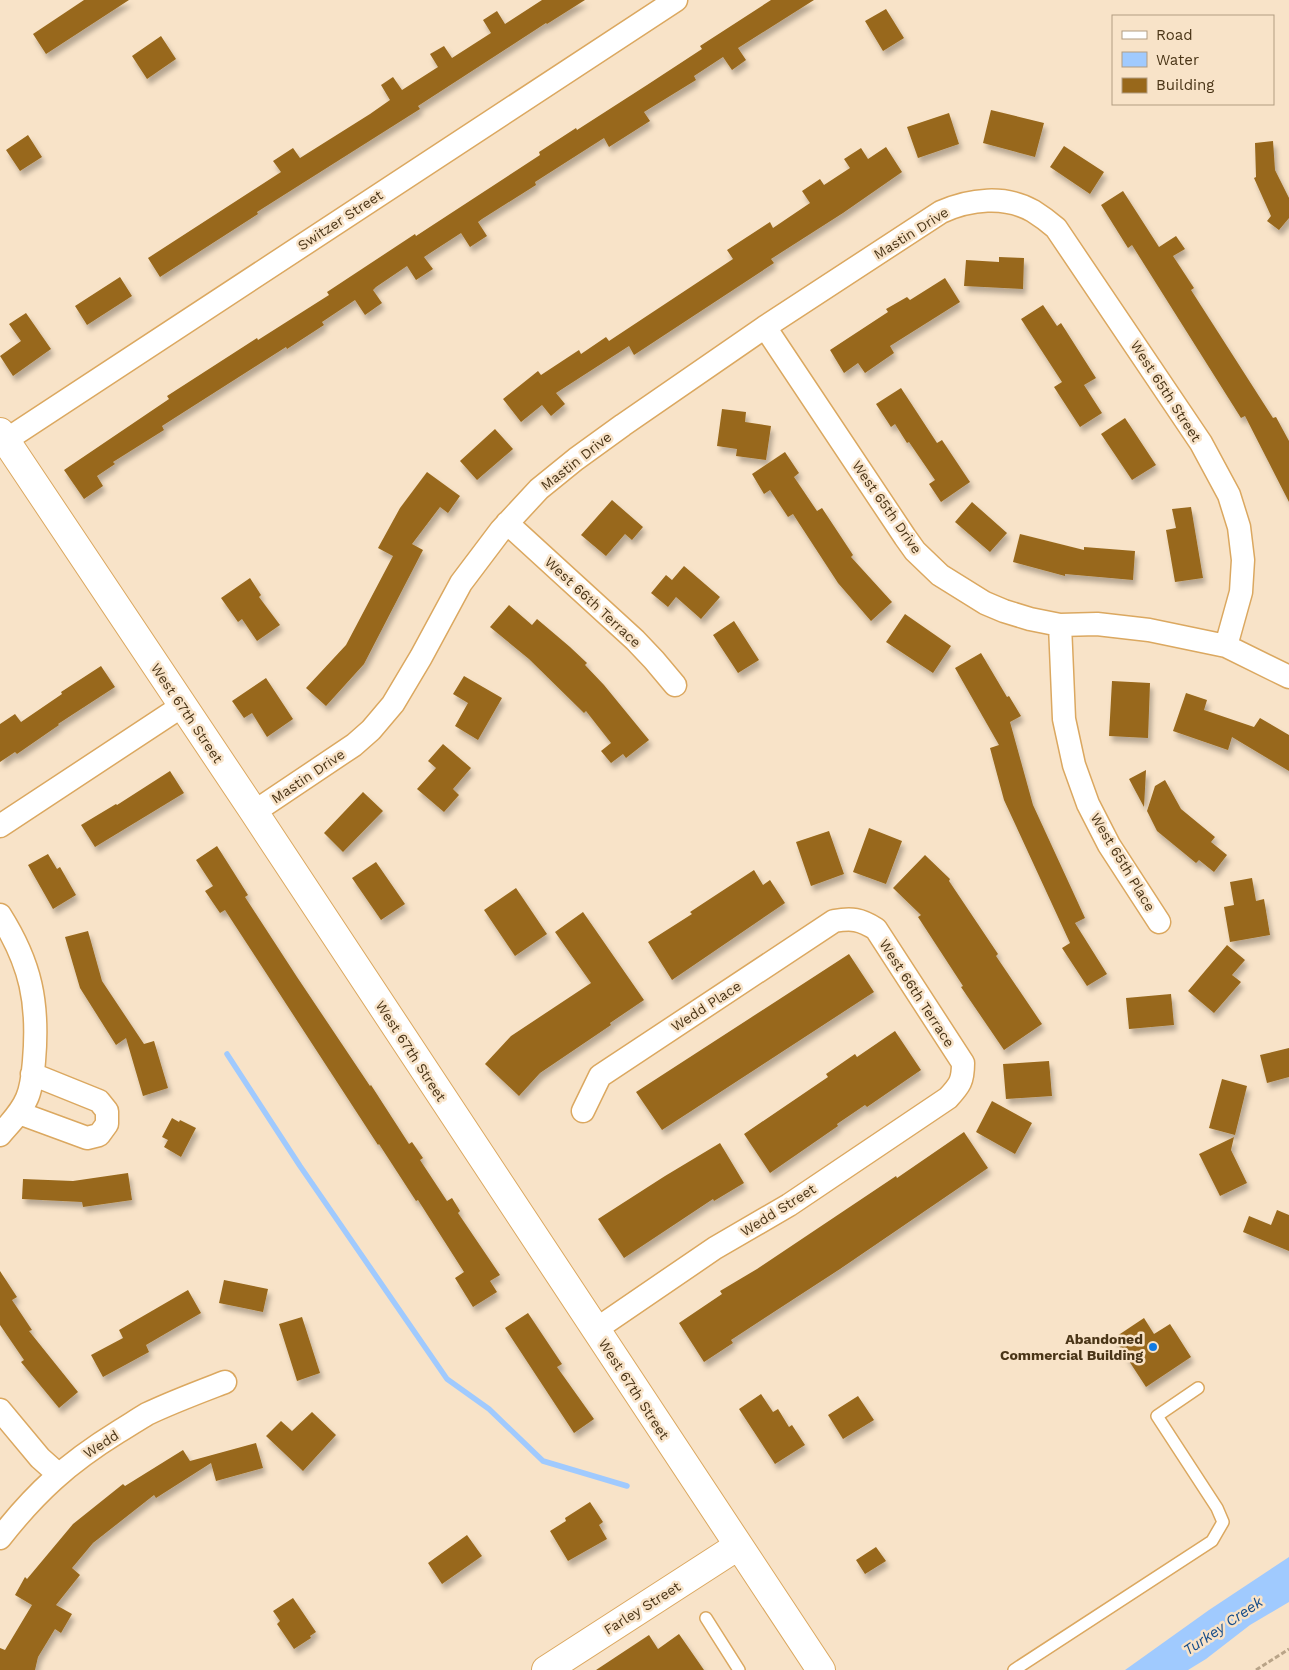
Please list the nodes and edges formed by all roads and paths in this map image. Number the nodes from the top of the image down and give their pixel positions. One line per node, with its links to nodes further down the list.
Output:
1 (676, 0): 4 (street, Switzer Street)
2 (983, 200): 3 (street, Mastin Drive); 7 (street, West 65th Street)
3 (765, 327): 5 (street, Mastin Drive); 6 (street, West 65th Drive)
4 (3, 436): 10 (street, West 67th Street)
5 (507, 523): 9 (street, West 66th Terrace); 11 (street, Mastin Drive)
6 (1060, 625): 7 (street, West 65th Drive); 15 (street, West 65th Place)
7 (1226, 646): 8 (street, West 65th Drive)
8 (1289, 677)
9 (675, 685)
10 (182, 706): 11 (street, West 67th Street); 12 (street)
11 (254, 812): 21 (street, West 67th Street)
12 (0, 826)
13 (0, 915): 16 (street)
14 (846, 919): 17 (street, West 66th Terrace); 18 (street, Wedd Place)
15 (1159, 922)
16 (32, 1074): 19 (street); 19 (street)
17 (959, 1086): 21 (street, Wedd Street)
18 (583, 1111)
19 (19, 1113): 20 (street)
20 (0, 1135)
21 (595, 1330): 27 (street, West 67th Street)
22 (225, 1382): 25 (street, Wedd)
23 (1198, 1388): 33 (lane)
24 (0, 1410): 25 (street)
25 (58, 1474): 26 (street, Wedd)
26 (0, 1538)
27 (738, 1546): 30 (street, Farley Street); 32 (street, West 67th Street)
28 (706, 1618): 31 (lane)
29 (1289, 1649): 34 (path)
30 (546, 1670)
31 (739, 1670)
32 (821, 1670)
33 (1014, 1670)
34 (1256, 1670)

